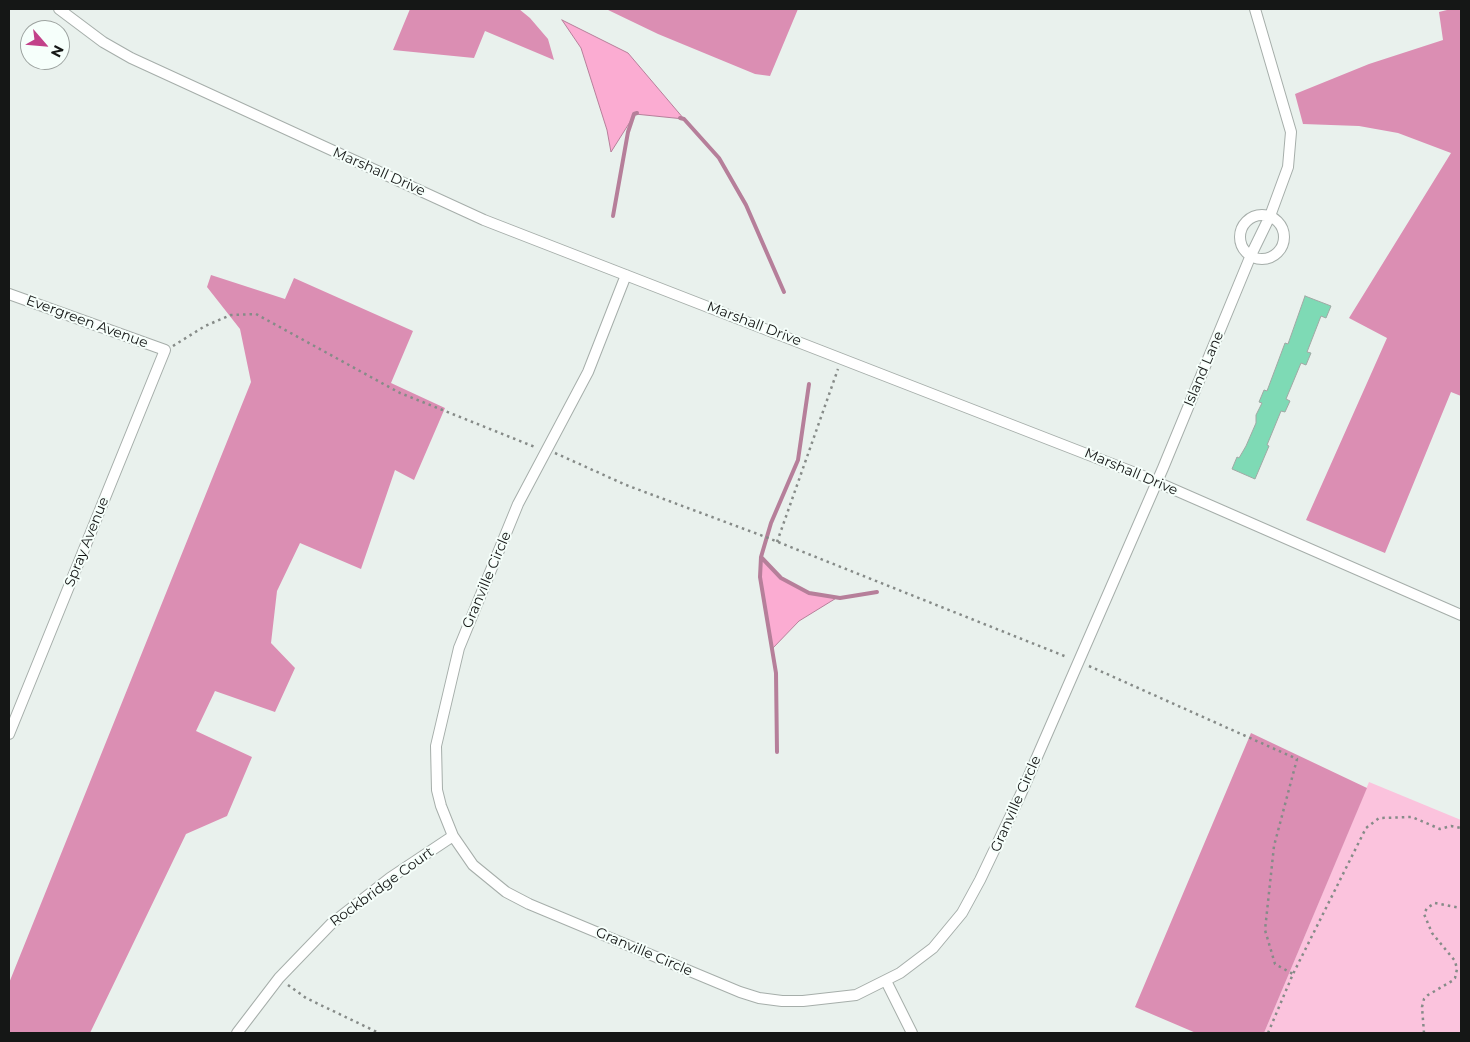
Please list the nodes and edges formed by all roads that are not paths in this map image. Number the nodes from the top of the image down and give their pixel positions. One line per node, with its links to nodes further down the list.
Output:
1 (59, 9): 5 (street, Marshall Drive)
2 (1254, 9): 3 (street, Island Lane)
3 (1270, 216): 4 (street, Island Lane); 4 (street); 4 (street)
4 (1251, 255): 8 (street, Island Lane)
5 (626, 275): 8 (street, Marshall Drive); 11 (street, Granville Circle)
6 (9, 294): 7 (street, Evergreen Avenue)
7 (165, 350): 10 (street, Spray Avenue)
8 (1157, 482): 9 (street, Marshall Drive); 12 (street, Granville Circle)
9 (1461, 615)
10 (9, 734)
11 (453, 836): 12 (street, Granville Circle); 13 (street, Rockbridge Court)
12 (886, 981): 14 (street)
13 (238, 1033)
14 (912, 1033)

